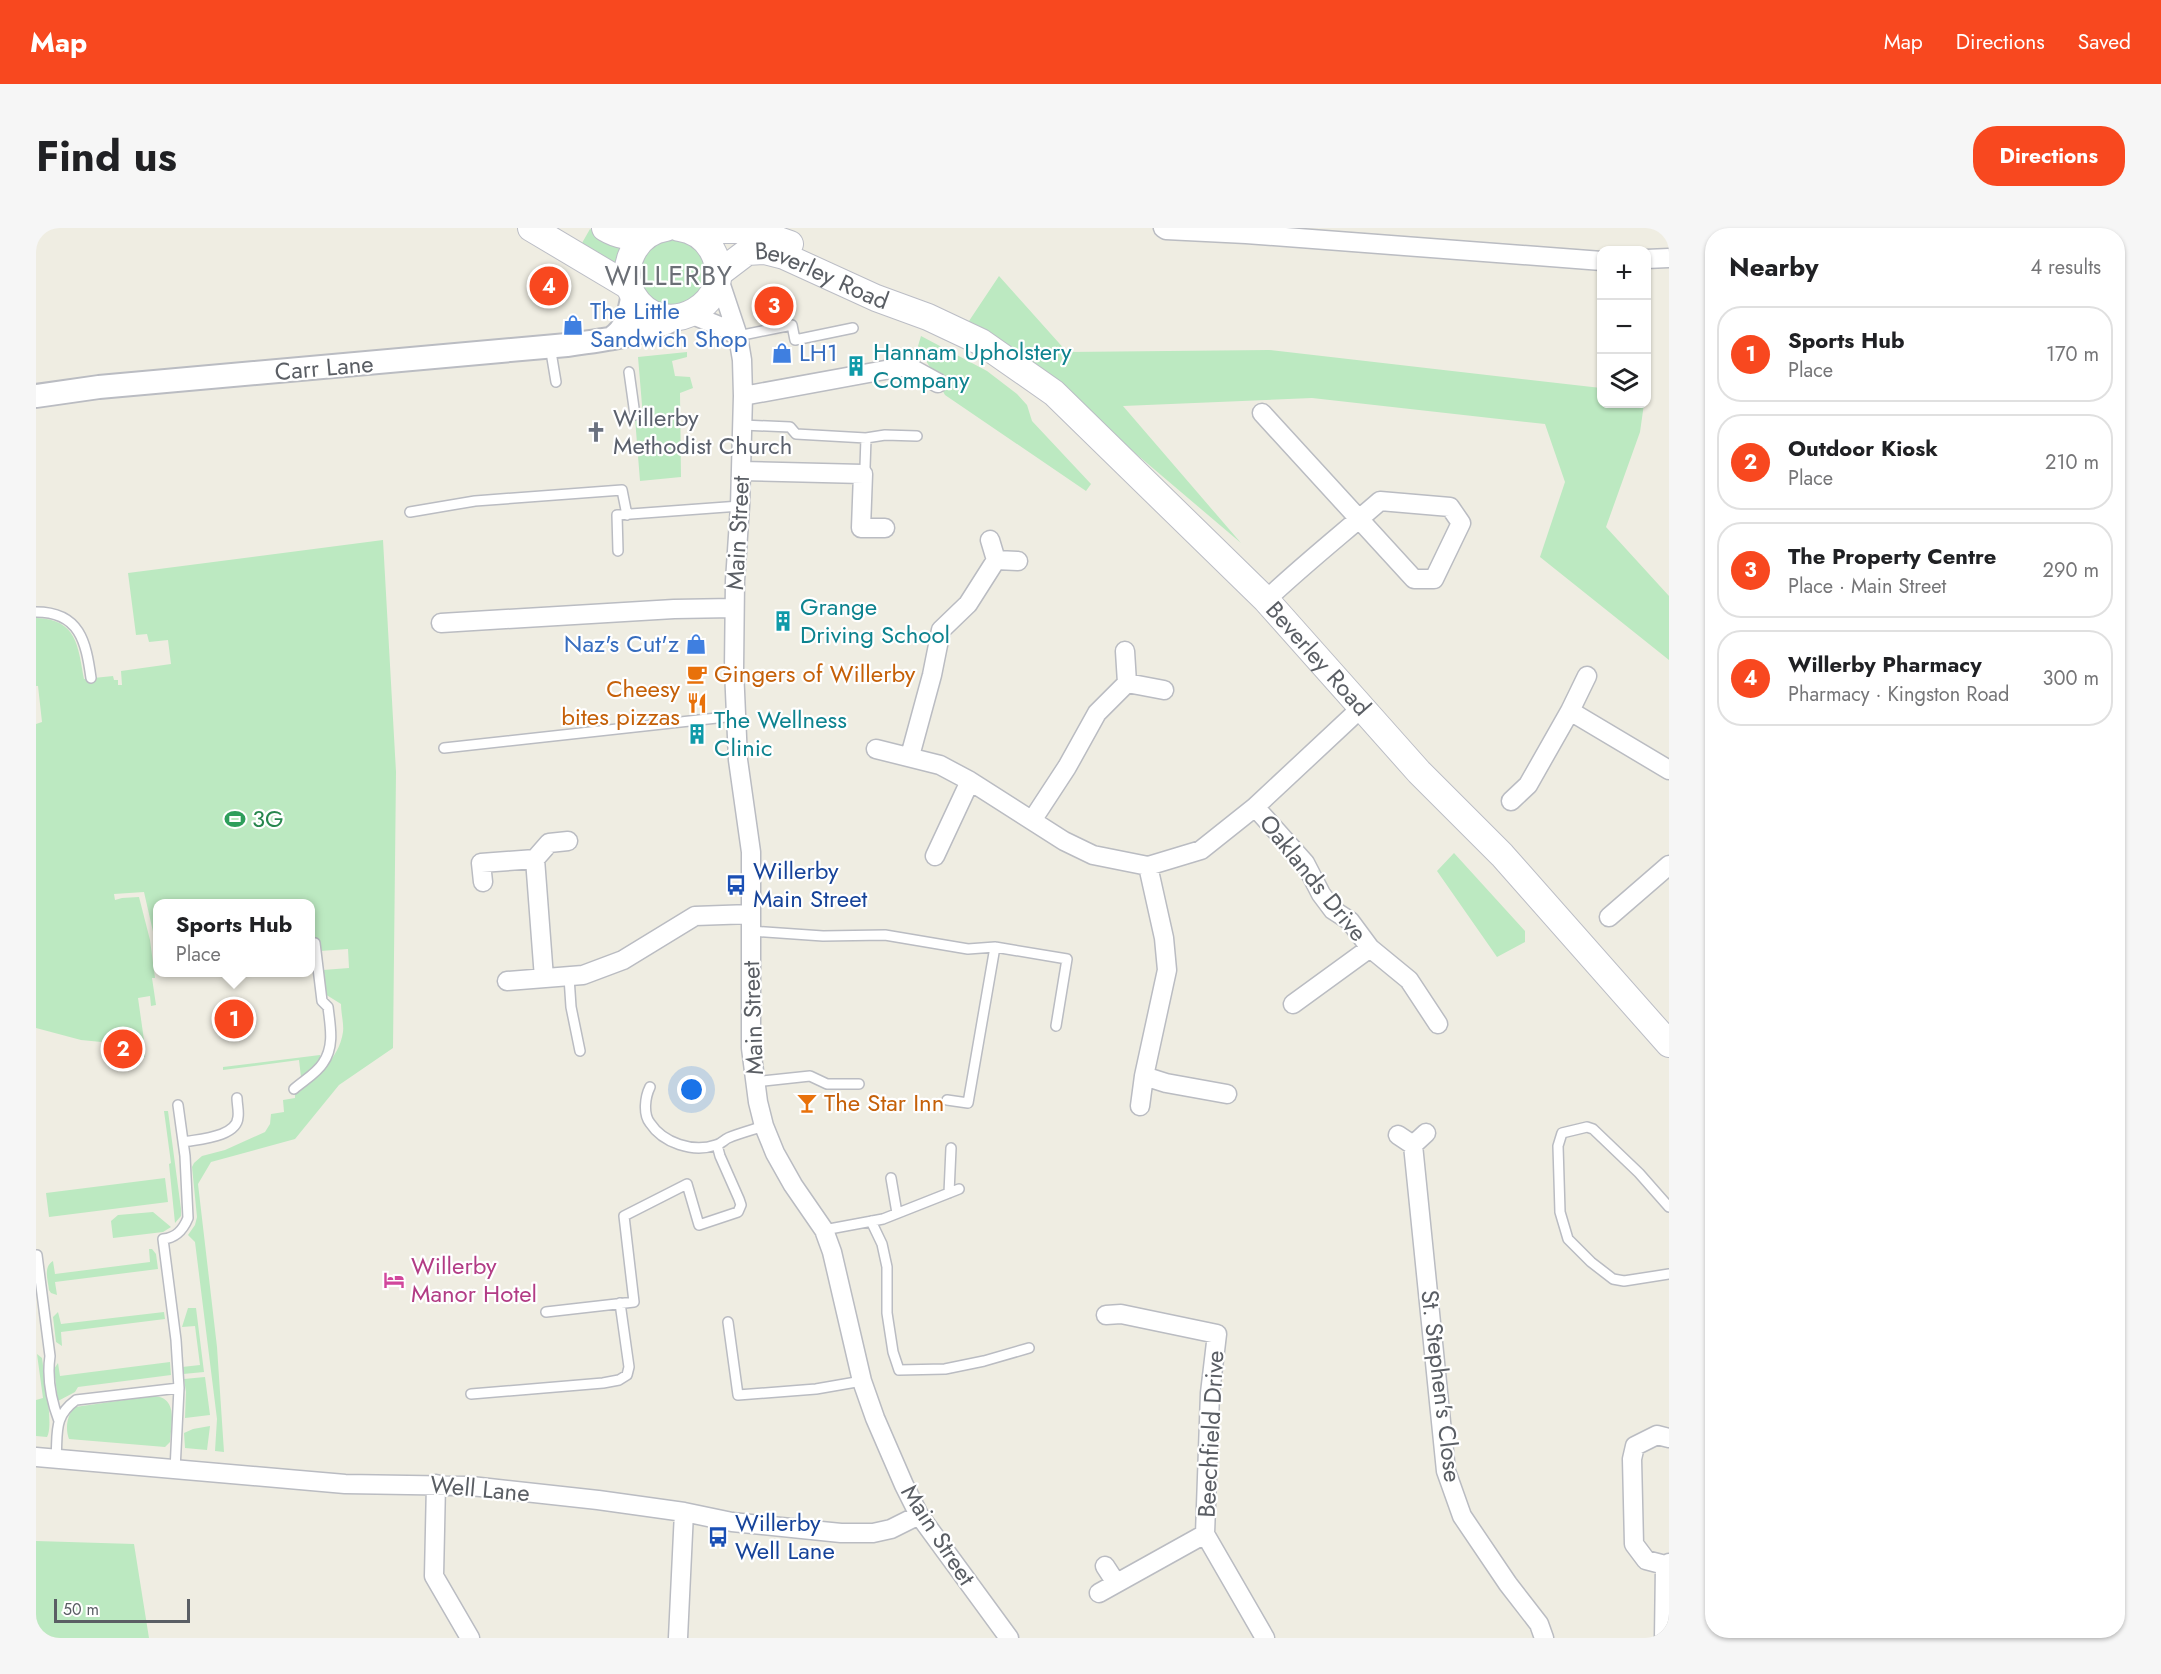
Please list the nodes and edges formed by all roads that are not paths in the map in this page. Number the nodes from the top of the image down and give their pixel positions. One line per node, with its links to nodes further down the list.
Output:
1 (531, 228): 11 (main road)
2 (604, 228): 5 (main road)
3 (1164, 228): 9 (street)
4 (748, 229): 6 (main road, Beverley Road); 13 (main road, Beverley Road)
5 (659, 230): 11 (main road)
6 (700, 233): 10 (main road)
7 (1669, 258): 8 (street)
8 (1651, 259)
9 (1597, 261)
10 (718, 275): 12 (main road); 13 (main road, Beverley Road); 15 (street, Main Street)
11 (631, 290): 12 (main road); 16 (street)
12 (685, 316): 15 (street); 16 (street, Carr Lane)
13 (928, 317): 39 (main road, Beverley Road)
14 (853, 328): 15 (lane)
15 (738, 336): 22 (street, Main Street)
16 (612, 338): 17 (street, Carr Lane)
17 (550, 346): 19 (lane); 21 (street, Carr Lane)
18 (629, 372): 24 (lane)
19 (556, 382)
20 (938, 383): 22 (street)
21 (36, 396)
22 (744, 396): 25 (street, Main Street)
23 (1262, 413): 33 (street)
24 (635, 415)
25 (743, 425): 27 (lane); 29 (street, Main Street)
26 (916, 436): 27 (lane)
27 (866, 438): 28 (lane)
28 (865, 467)
29 (741, 471): 30 (street, Main Street); 34 (street)
30 (740, 506): 32 (lane); 40 (street, Main Street)
31 (410, 512): 32 (lane)
32 (627, 514): 36 (lane)
33 (1359, 519): 33 (street); 39 (street)
34 (885, 528)
35 (990, 540): 37 (street)
36 (618, 551)
37 (996, 560): 38 (street); 53 (street)
38 (1018, 561)
39 (1266, 600): 48 (main road, Beverley Road)
40 (734, 608): 42 (street); 50 (street, Main Street)
41 (36, 612): 45 (lane)
42 (441, 623)
43 (1125, 651): 46 (street)
44 (1587, 676): 49 (street)
45 (91, 678)
46 (1127, 683): 47 (street); 58 (street)
47 (1164, 690)
48 (1361, 708): 57 (street, Oaklands Drive); 76 (main road, Beverley Road)
49 (1570, 711): 54 (street); 56 (street)
50 (735, 716): 51 (lane); 66 (street, Main Street)
51 (444, 748)
52 (876, 749): 53 (street, Oaklands Drive)
53 (910, 756): 55 (street, Oaklands Drive)
54 (1669, 770)
55 (970, 781): 58 (street, Oaklands Drive); 60 (street)
56 (1511, 801)
57 (1255, 807): 62 (street, Oaklands Drive); 69 (street, Oaklands Drive)
58 (1033, 819): 62 (street, Oaklands Drive)
59 (568, 842): 61 (street)
60 (935, 856)
61 (536, 859): 64 (street); 71 (street)
62 (1148, 866): 78 (street)
63 (1669, 866): 65 (street)
64 (483, 882)
65 (1609, 917)
66 (751, 923): 68 (lane); 70 (street); 79 (street, Main Street)
67 (315, 943): 82 (lane)
68 (995, 947): 75 (lane); 85 (lane)
69 (1370, 948): 73 (street, Oaklands Drive); 74 (street, Oaklands Drive)
70 (569, 976): 71 (street); 77 (lane)
71 (544, 978): 72 (street)
72 (507, 981)
73 (1293, 1004)
74 (1438, 1024)
75 (1056, 1026)
76 (1669, 1044)
77 (580, 1051)
78 (1144, 1076): 83 (street); 87 (street)
79 (754, 1082): 80 (lane); 88 (street, Main Street)
80 (859, 1084)
81 (650, 1088): 91 (lane)
82 (294, 1089)
83 (1227, 1094)
84 (237, 1098): 90 (lane)
85 (947, 1100)
86 (178, 1105): 90 (lane)
87 (1140, 1106)
88 (764, 1126): 91 (lane); 99 (street, Main Street)
89 (1412, 1137): 127 (street, St. Stephen's Close)
90 (184, 1142): 108 (lane)
91 (717, 1145): 102 (lane)
92 (951, 1148): 95 (lane)
93 (891, 1178): 97 (lane)
94 (959, 1189): 95 (lane)
95 (949, 1193): 97 (lane)
96 (1669, 1208): 101 (lane)
97 (897, 1213): 98 (lane)
98 (871, 1221): 99 (lane); 106 (lane)
99 (824, 1230): 107 (street, Main Street)
100 (37, 1255): 110 (lane)
101 (1669, 1274)
102 (620, 1303): 104 (lane); 109 (lane)
103 (1116, 1310): 118 (street, Beechfield Drive)
104 (546, 1312)
105 (728, 1322): 107 (lane)
106 (1029, 1348)
107 (862, 1381): 117 (street, Main Street)
108 (179, 1388): 110 (lane); 114 (lane)
109 (471, 1394)
110 (59, 1421): 113 (lane)
111 (1669, 1438): 119 (street)
112 (36, 1457): 113 (street, Well Lane)
113 (56, 1458): 114 (street, Well Lane)
114 (175, 1470): 115 (street, Well Lane)
115 (436, 1484): 116 (street, Well Lane); 123 (street)
116 (684, 1512): 117 (street, Well Lane); 124 (street)
117 (919, 1515): 125 (street, Main Street)
118 (1205, 1534): 121 (street, Beechfield Drive); 126 (street, Beechfield Drive)
119 (1667, 1564): 128 (street)
120 (1105, 1566): 121 (street)
121 (1116, 1583): 122 (street, Beechfield Drive)
122 (1099, 1593)
123 (470, 1638)
124 (678, 1638)
125 (1009, 1638)
126 (1265, 1638)
127 (1544, 1638)
128 (1664, 1638)

